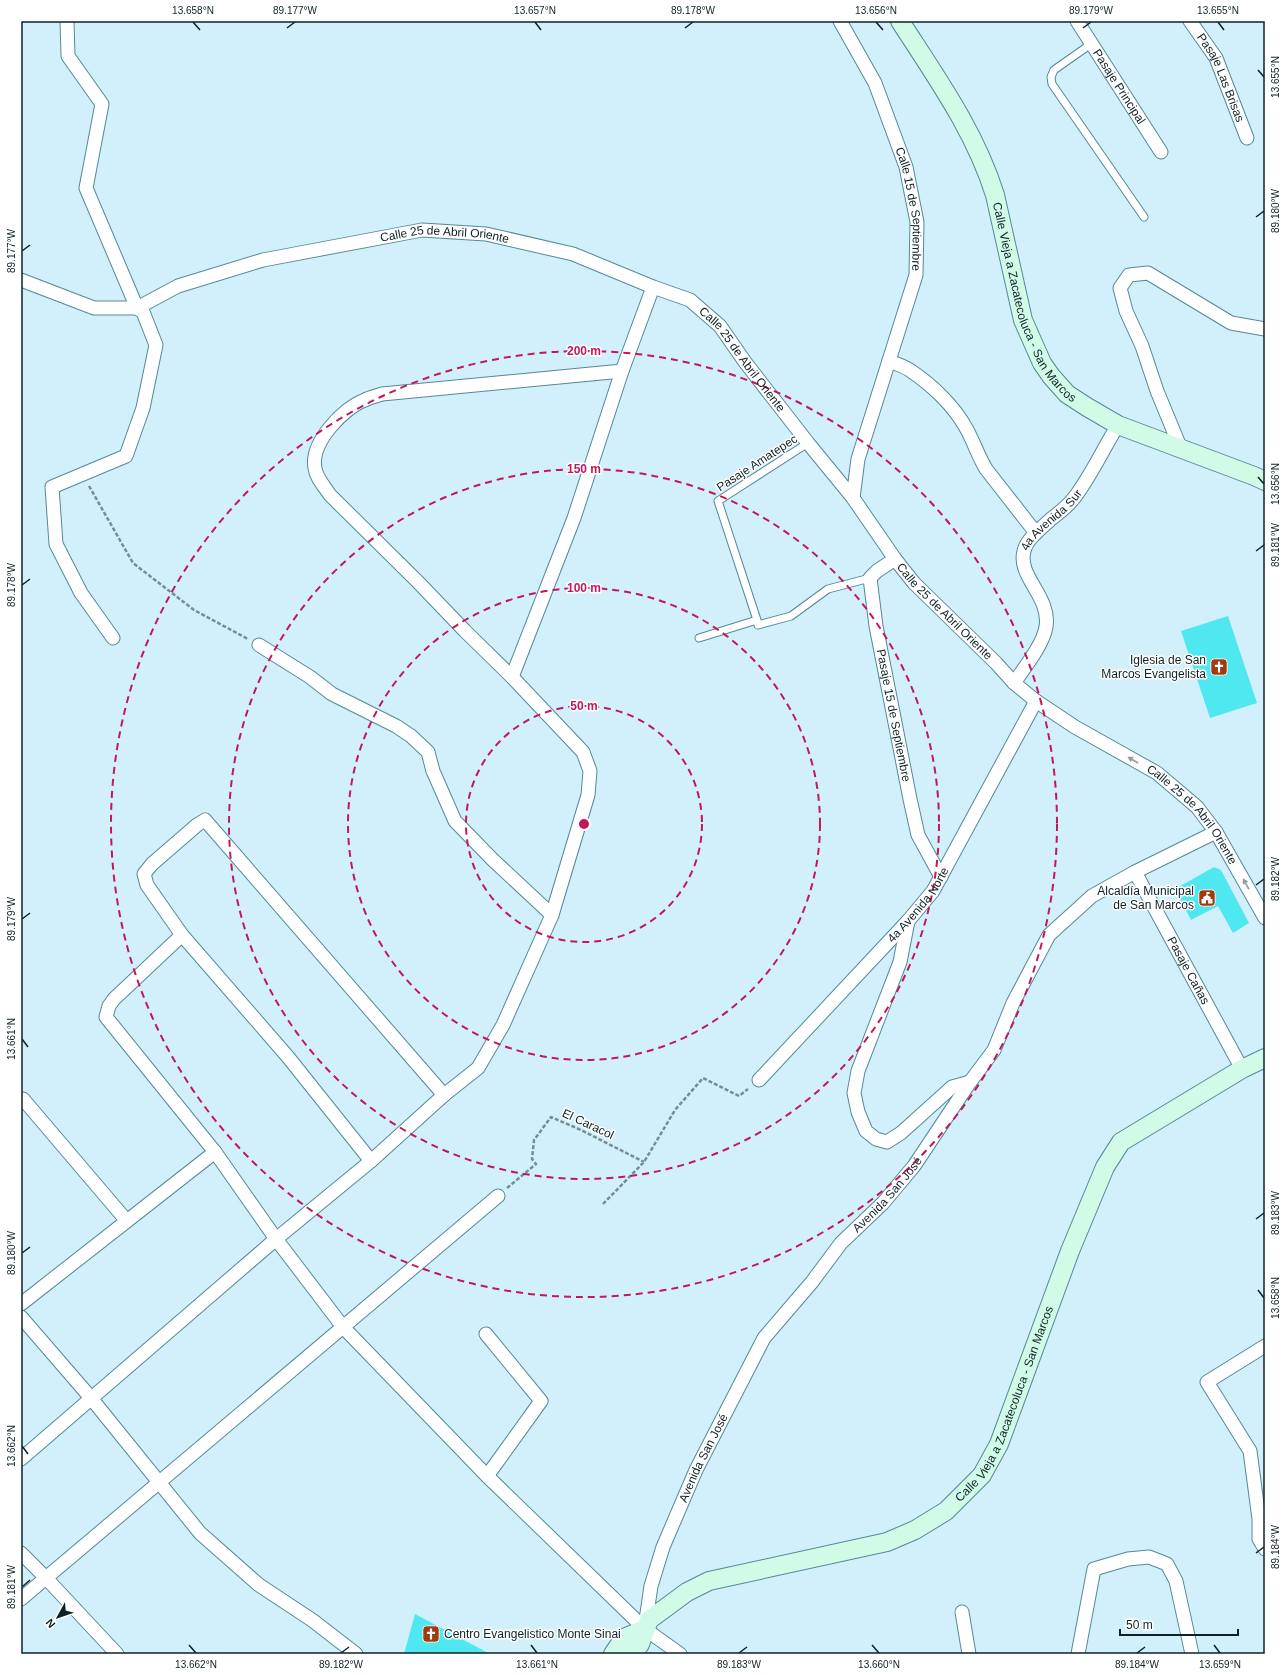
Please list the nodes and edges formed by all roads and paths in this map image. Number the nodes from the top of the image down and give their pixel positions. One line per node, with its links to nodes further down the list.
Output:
1 (67, 21): 12 (street)
2 (840, 21): 14 (street, Calle 15 de Septiembre)
3 (900, 21): 16 (main road, Calle Vieja a Zacatecoluca - San Marcos)
4 (1077, 21): 6 (street, Pasaje Principal)
5 (1190, 21): 7 (street, Pasaje Las Brisas)
6 (1091, 44): 8 (street, Pasaje Principal); 9 (lane)
7 (1247, 138)
8 (1161, 152)
9 (1144, 217)
10 (21, 280): 12 (street, Calle 25 de Abril Oriente)
11 (653, 287): 12 (street, Calle 25 de Abril Oriente); 15 (street); 17 (street, Calle 25 de Abril Oriente)
12 (137, 308): 19 (street)
13 (1265, 330): 18 (street)
14 (889, 361): 21 (street, Calle 15 de Septiembre); 22 (street)
15 (622, 371): 29 (street); 29 (street)
16 (1118, 425): 18 (main road, Calle Vieja a Zacatecoluca - San Marcos); 22 (street, 4a Avenida Sur)
17 (808, 443): 21 (street, Calle 25 de Abril Oriente); 25 (lane, Pasaje Amatepec)
18 (1181, 449): 20 (main road, Calle Vieja a Zacatecoluca - San Marcos)
19 (82, 474): 26 (street); 28 (path)
20 (1265, 481)
21 (853, 498): 23 (street, Calle 25 de Abril Oriente)
22 (1036, 533): 30 (street, 4a Avenida Sur)
23 (895, 559): 24 (street); 30 (street, Calle 25 de Abril Oriente)
24 (870, 578): 25 (lane); 34 (street, Pasaje 15 de Septiembre)
25 (757, 620): 27 (lane)
26 (113, 638)
27 (698, 638)
28 (259, 645): 35 (street)
29 (512, 677): 35 (street)
30 (1014, 683): 31 (street, Calle 25 de Abril Oriente)
31 (1036, 701): 32 (street, Calle 25 de Abril Oriente, one-way to 31); 34 (street, 4a Avenida Norte)
32 (1216, 832): 33 (street, Avenida San José); 36 (street, Calle 25 de Abril Oriente, one-way to 32)
33 (1135, 872): 40 (street, Pasaje Cañas); 42 (street, Avenida San José)
34 (941, 877): 37 (street, 4a Avenida Norte)
35 (552, 915): 43 (street)
36 (1265, 918)
37 (908, 921): 41 (street, 4a Avenida Norte); 42 (street)
38 (182, 935): 43 (street); 45 (street); 46 (street)
39 (1265, 1058): 40 (main road, Calle Vieja a Zacatecoluca - San Marcos)
40 (1242, 1069): 66 (main road, Calle Vieja a Zacatecoluca - San Marcos)
41 (759, 1080): 47 (path)
42 (970, 1082): 66 (street, Avenida San José)
43 (444, 1095): 46 (street)
44 (23, 1099): 50 (street)
45 (215, 1152): 50 (street); 51 (street)
46 (371, 1162): 51 (street)
47 (644, 1162): 48 (path, El Caracol); 49 (path)
48 (498, 1196): 54 (street)
49 (603, 1204)
50 (126, 1220): 52 (street)
51 (276, 1239): 54 (street); 57 (street)
52 (21, 1304)
53 (21, 1317): 57 (street)
54 (343, 1327): 59 (street); 60 (street)
55 (486, 1334): 59 (street)
56 (1265, 1346): 61 (street)
57 (91, 1398): 58 (street); 60 (street)
58 (21, 1459)
59 (487, 1476): 66 (street)
60 (159, 1482): 63 (street); 68 (street)
61 (1265, 1549)
62 (21, 1554): 63 (street)
63 (46, 1578): 64 (street); 67 (street)
64 (21, 1599)
65 (962, 1612): 72 (street)
66 (645, 1629): 69 (main road, Calle Vieja a Zacatecoluca - San Marcos); 70 (main road, Calle Vieja a Zacatecoluca - San Marcos); 71 (street)
67 (117, 1654)
68 (356, 1654)
69 (613, 1654)
70 (633, 1654)
71 (680, 1654)
72 (969, 1654)
73 (1078, 1654): 74 (street)
74 (1192, 1654)

